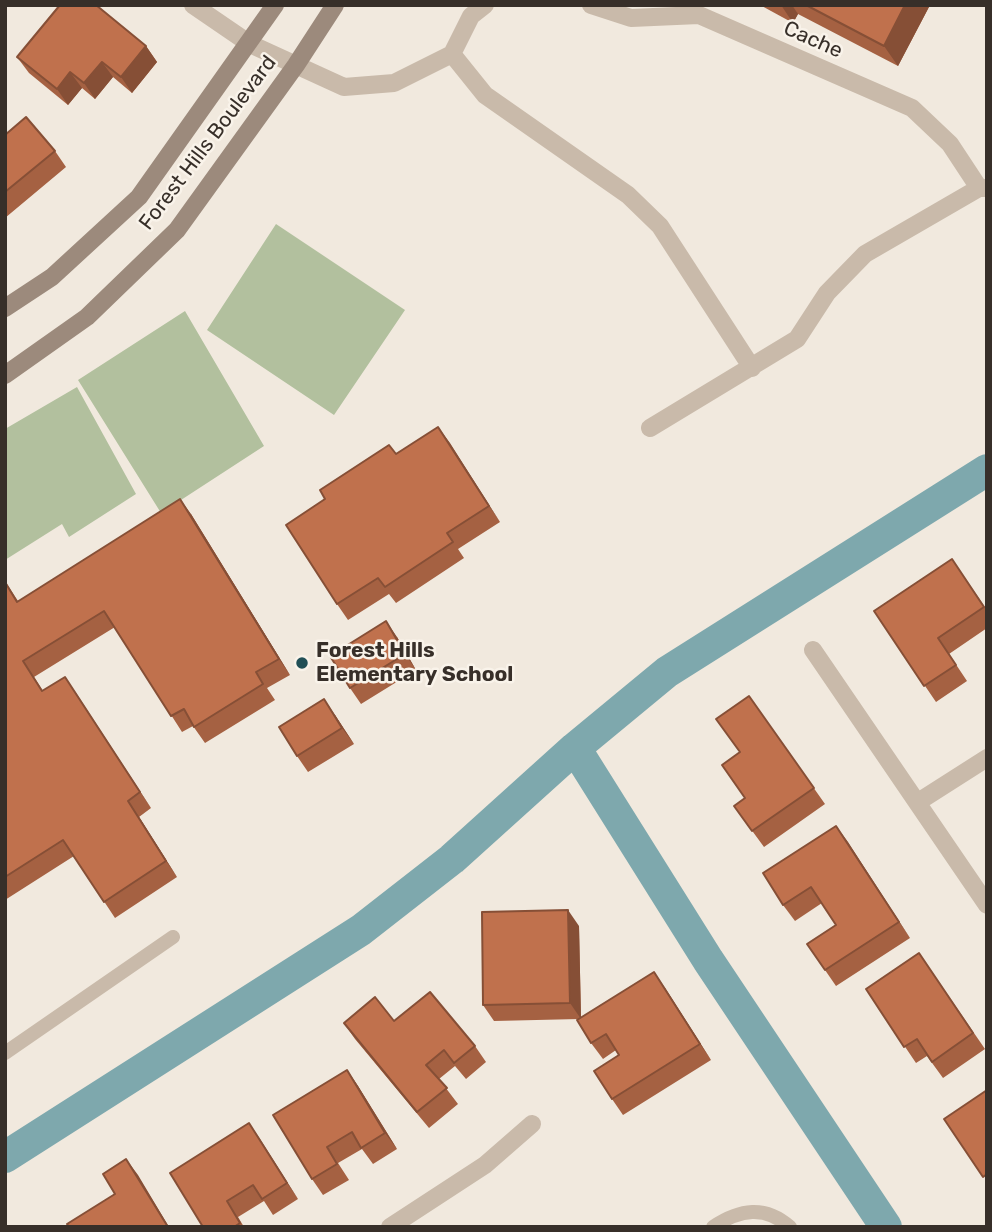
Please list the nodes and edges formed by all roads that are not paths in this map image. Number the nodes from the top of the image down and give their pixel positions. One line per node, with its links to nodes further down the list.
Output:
1 (193, 5): 6 (street)
2 (275, 5): 6 (street, Forest Hills Boulevard)
3 (335, 5): 8 (street, Forest Hills Boulevard)
4 (485, 5): 7 (street)
5 (591, 5): 9 (street, Cache)
6 (250, 44): 8 (street); 10 (street, Forest Hills Boulevard)
7 (452, 54): 8 (street); 11 (street)
8 (296, 65): 12 (street, Forest Hills Boulevard)
9 (983, 188): 11 (street, Cache)
10 (5, 308)
11 (752, 368): 13 (street, Cache)
12 (5, 375)
13 (650, 428)
14 (813, 650): 16 (street)
15 (987, 758): 16 (street)
16 (918, 802): 17 (street)
17 (987, 905)
18 (173, 937): 19 (lane)
19 (5, 1053)
20 (532, 1124): 21 (street)
21 (390, 1227)
22 (713, 1227): 23 (lane)
23 (790, 1227)

